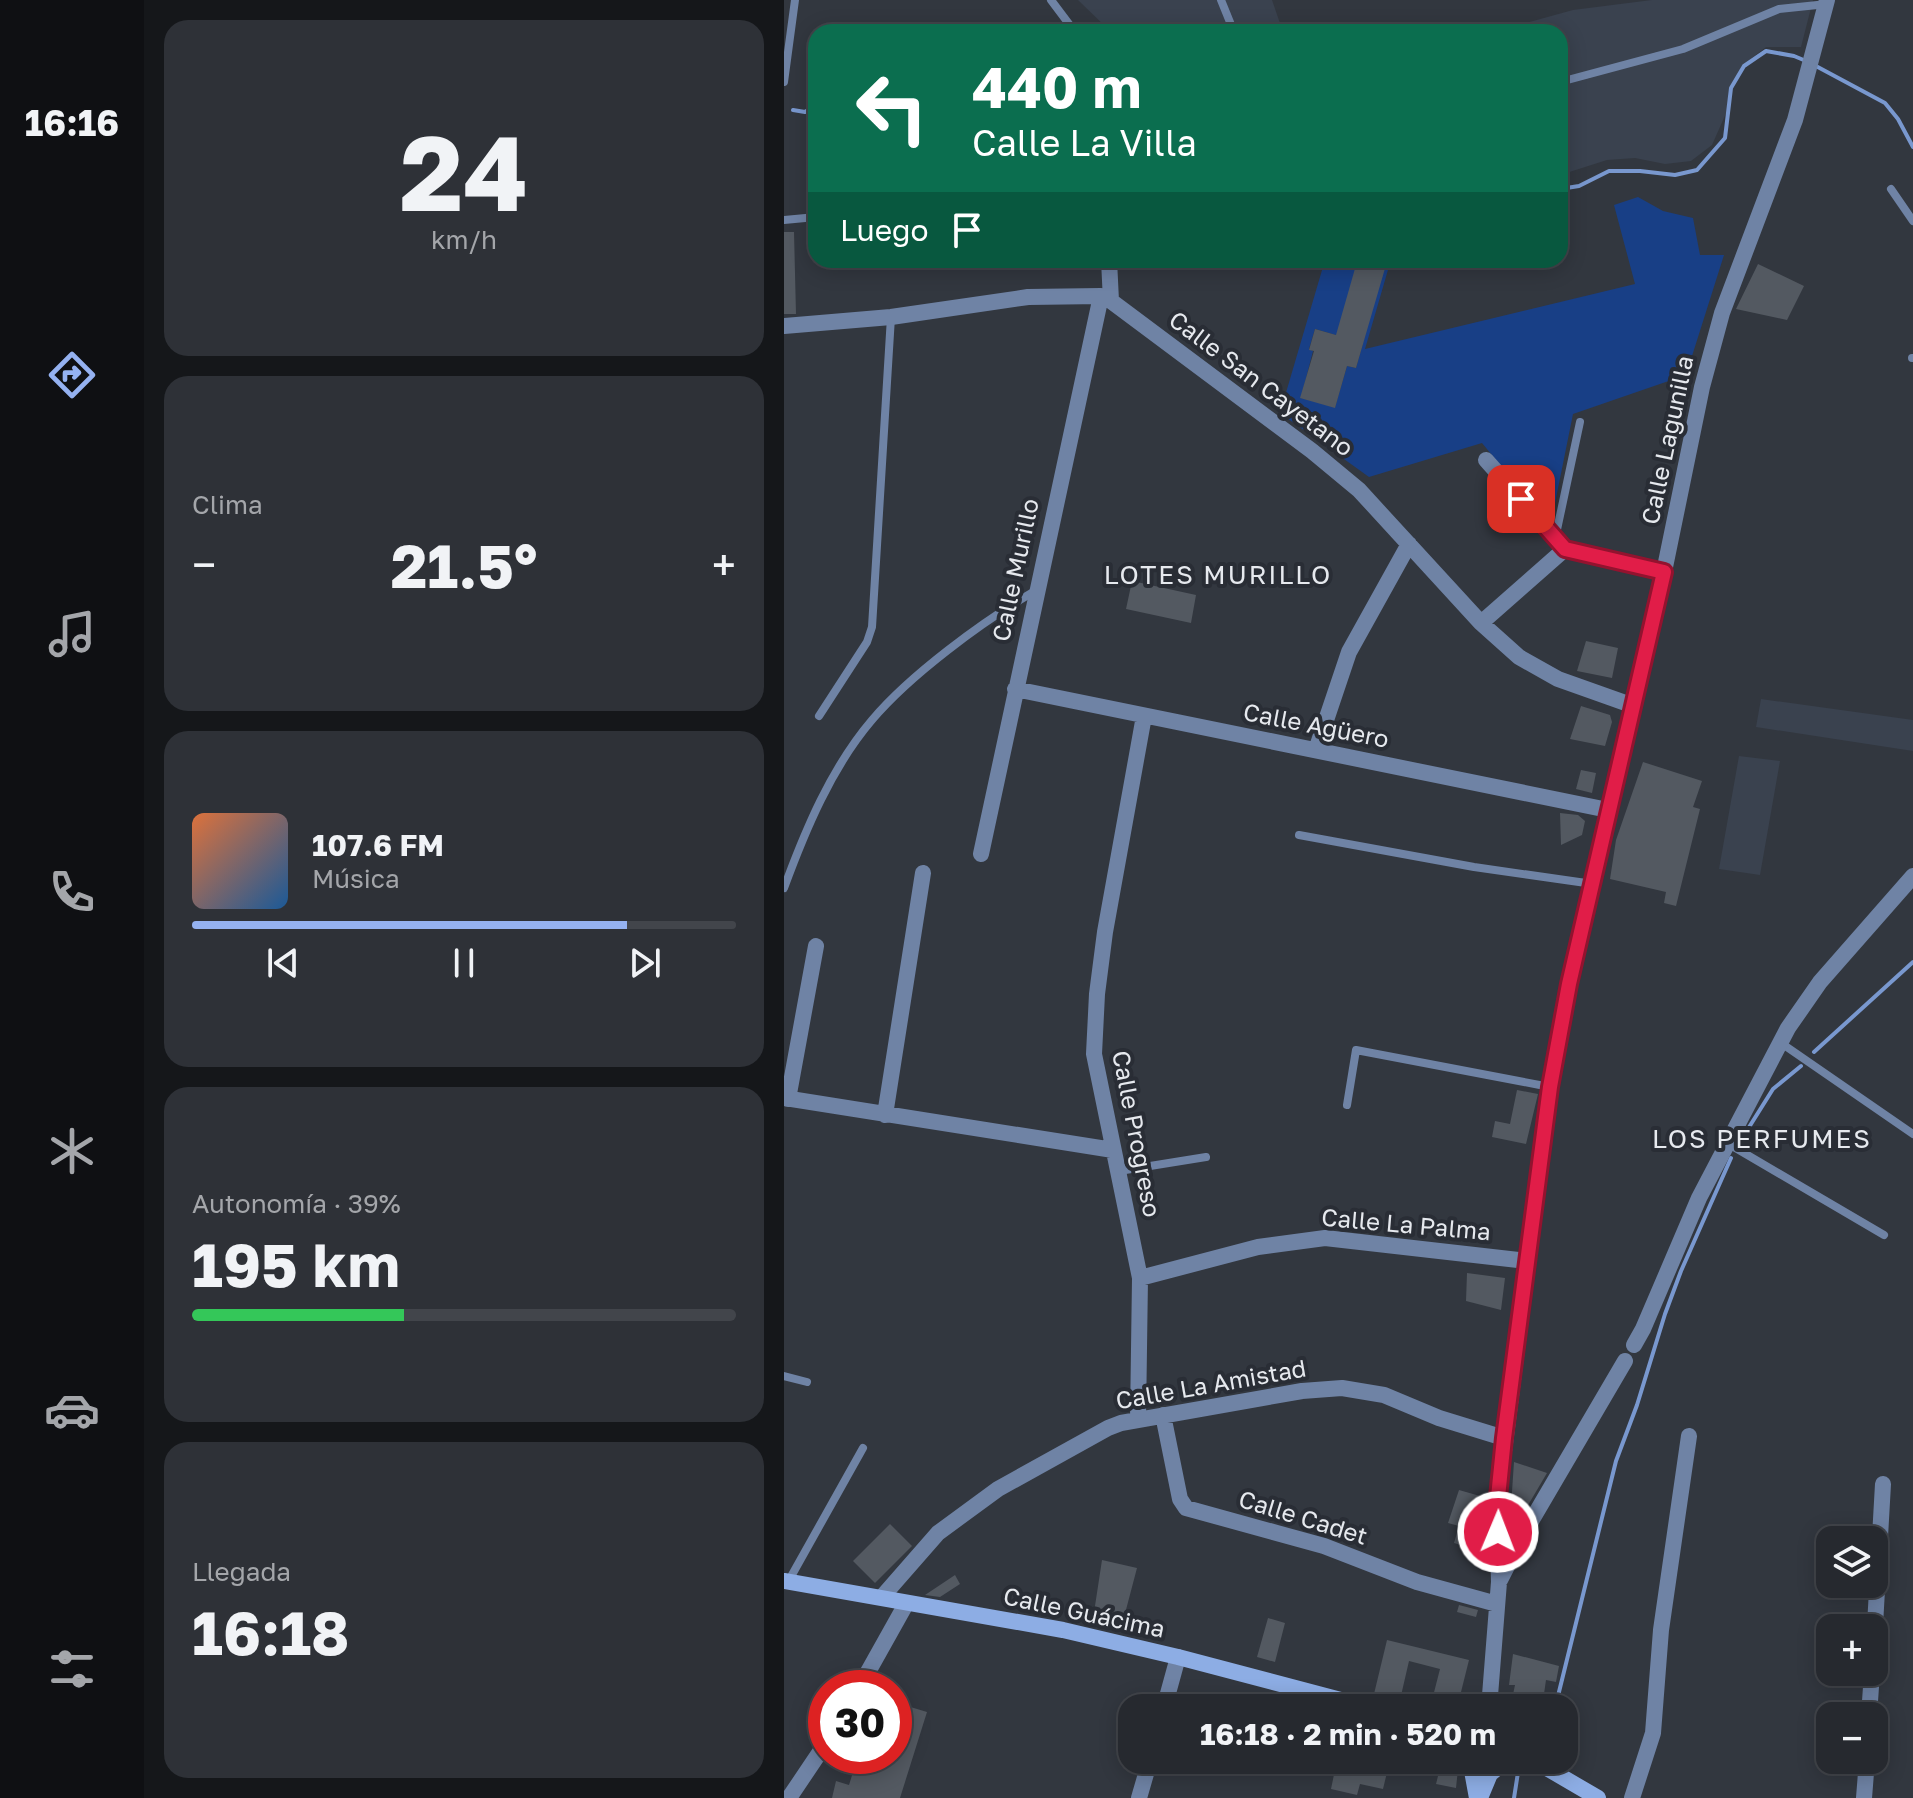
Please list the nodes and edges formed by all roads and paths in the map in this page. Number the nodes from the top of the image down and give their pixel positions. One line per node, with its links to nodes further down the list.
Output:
1 (795, 0): 8 (lane)
2 (1051, 0): 5 (lane)
3 (1221, 0): 6 (lane)
4 (1827, 2): 7 (lane); 21 (street, Calle Lagunilla)
5 (1069, 24)
6 (1231, 24)
7 (1568, 80)
8 (784, 82)
9 (1891, 189): 12 (lane)
10 (808, 218): 11 (lane)
11 (784, 220)
12 (1913, 221)
13 (1108, 268): 14 (street, Calle Murillo)
14 (1106, 298): 15 (street); 19 (street, Calle San Cayetano); 22 (street, Calle Murillo)
15 (891, 317): 16 (street); 26 (lane)
16 (784, 326)
17 (1580, 422): 20 (lane)
18 (1486, 460): 20 (street)
19 (1409, 544): 23 (street, Calle San Cayetano); 28 (street)
20 (1560, 544): 21 (street); 23 (street)
21 (1664, 572): 25 (street, Calle Lagunilla)
22 (1036, 590): 24 (street, Calle Murillo); 35 (lane)
23 (1481, 623): 25 (street, Calle San Cayetano)
24 (1015, 689): 27 (street, Calle Agüero); 31 (street, Calle Murillo)
25 (1634, 706): 29 (street, Calle Lagunilla)
26 (819, 716)
27 (1144, 716): 28 (street, Calle Agüero); 44 (street, Calle Progreso)
28 (1316, 750): 29 (street, Calle Agüero)
29 (1608, 810): 34 (street, Calle Lagunilla)
30 (1299, 835): 34 (lane)
31 (981, 854)
32 (923, 873): 41 (street)
33 (1913, 876): 37 (street)
34 (1593, 884): 38 (street, Calle Lagunilla)
35 (784, 888)
36 (816, 946): 39 (street)
37 (1781, 1043): 42 (lane); 43 (street)
38 (1550, 1087): 40 (lane); 48 (street, Calle Lagunilla)
39 (786, 1099): 41 (street)
40 (1347, 1105)
41 (885, 1115): 44 (street)
42 (1913, 1134)
43 (1727, 1143): 47 (lane); 50 (street)
44 (1113, 1150): 46 (street, Calle Progreso)
45 (1206, 1157): 46 (lane)
46 (1118, 1172): 49 (street, Calle Progreso)
47 (1884, 1235)
48 (1527, 1261): 49 (street, Calle La Palma); 57 (street, Calle Lagunilla)
49 (1140, 1278): 55 (street, Calle Progreso)
50 (1634, 1345)
51 (1625, 1361): 61 (street)
52 (784, 1376): 53 (lane)
53 (807, 1382)
54 (1163, 1415): 55 (street, Calle La Amistad); 57 (street, Calle La Amistad); 64 (street, Calle Cadet)
55 (1138, 1419): 62 (street, Calle La Amistad)
56 (1689, 1436): 82 (street)
57 (1504, 1438): 61 (street, Calle Lagunilla)
58 (863, 1448): 60 (lane)
59 (1883, 1484): 65 (street)
60 (786, 1582): 62 (main road, Calle Guácima)
61 (1499, 1582): 64 (street, Calle Lagunilla)
62 (882, 1597): 63 (main road, Calle Guácima)
63 (906, 1604): 66 (main road, Calle Guácima); 67 (street)
64 (1497, 1604): 70 (street, Calle Lagunilla)
65 (1876, 1614)
66 (1178, 1657): 68 (street); 69 (main road, Calle Guácima)
67 (869, 1670)
68 (1168, 1694)
69 (1318, 1694)
70 (1490, 1694)
71 (808, 1770): 78 (street)
72 (1146, 1774): 79 (street)
73 (1473, 1774): 80 (main road)
74 (1482, 1774): 80 (street)
75 (1490, 1774): 80 (main road)
76 (1557, 1774): 81 (main road)
77 (1866, 1774): 83 (street)
78 (789, 1798)
79 (1139, 1798)
80 (1478, 1798)
81 (1598, 1798)
82 (1632, 1798)
83 (1864, 1798)

